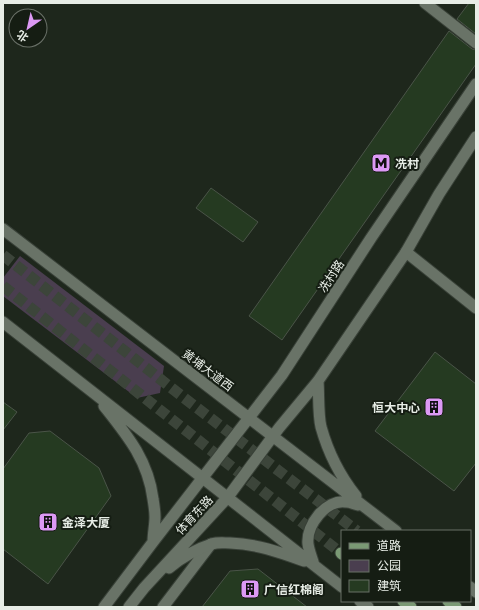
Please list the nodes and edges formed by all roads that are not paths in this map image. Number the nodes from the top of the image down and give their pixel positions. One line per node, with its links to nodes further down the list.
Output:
1 (425, 3): 2 (main road)
2 (476, 43)
3 (476, 84): 11 (main road, 冼村路)
4 (476, 137): 6 (main road)
5 (3, 230): 11 (main road, 黄埔大道西)
6 (406, 252): 7 (main road); 9 (main road)
7 (476, 308)
8 (3, 322): 10 (main road)
9 (318, 381): 12 (main road); 15 (main road)
10 (91, 390): 13 (main road); 17 (main road)
11 (249, 418): 12 (main road, 黄埔大道西); 13 (main road, 冼村路)
12 (273, 436): 14 (main road, 体育东路); 15 (main road, 黄埔大道西)
13 (203, 478): 14 (main road); 17 (main road, 体育东路)
14 (228, 497): 19 (main road); 21 (main road, 体育东路)
15 (365, 507): 16 (main road, 黄埔大道西); 19 (main road)
16 (395, 530)
17 (153, 542): 22 (main road, 体育东路)
18 (211, 544): 19 (main road); 21 (main road); 24 (main road)
19 (314, 565): 20 (main road)
20 (341, 586)
21 (144, 588): 23 (main road, 体育东路)
22 (104, 607)
23 (129, 607)
24 (163, 607)

